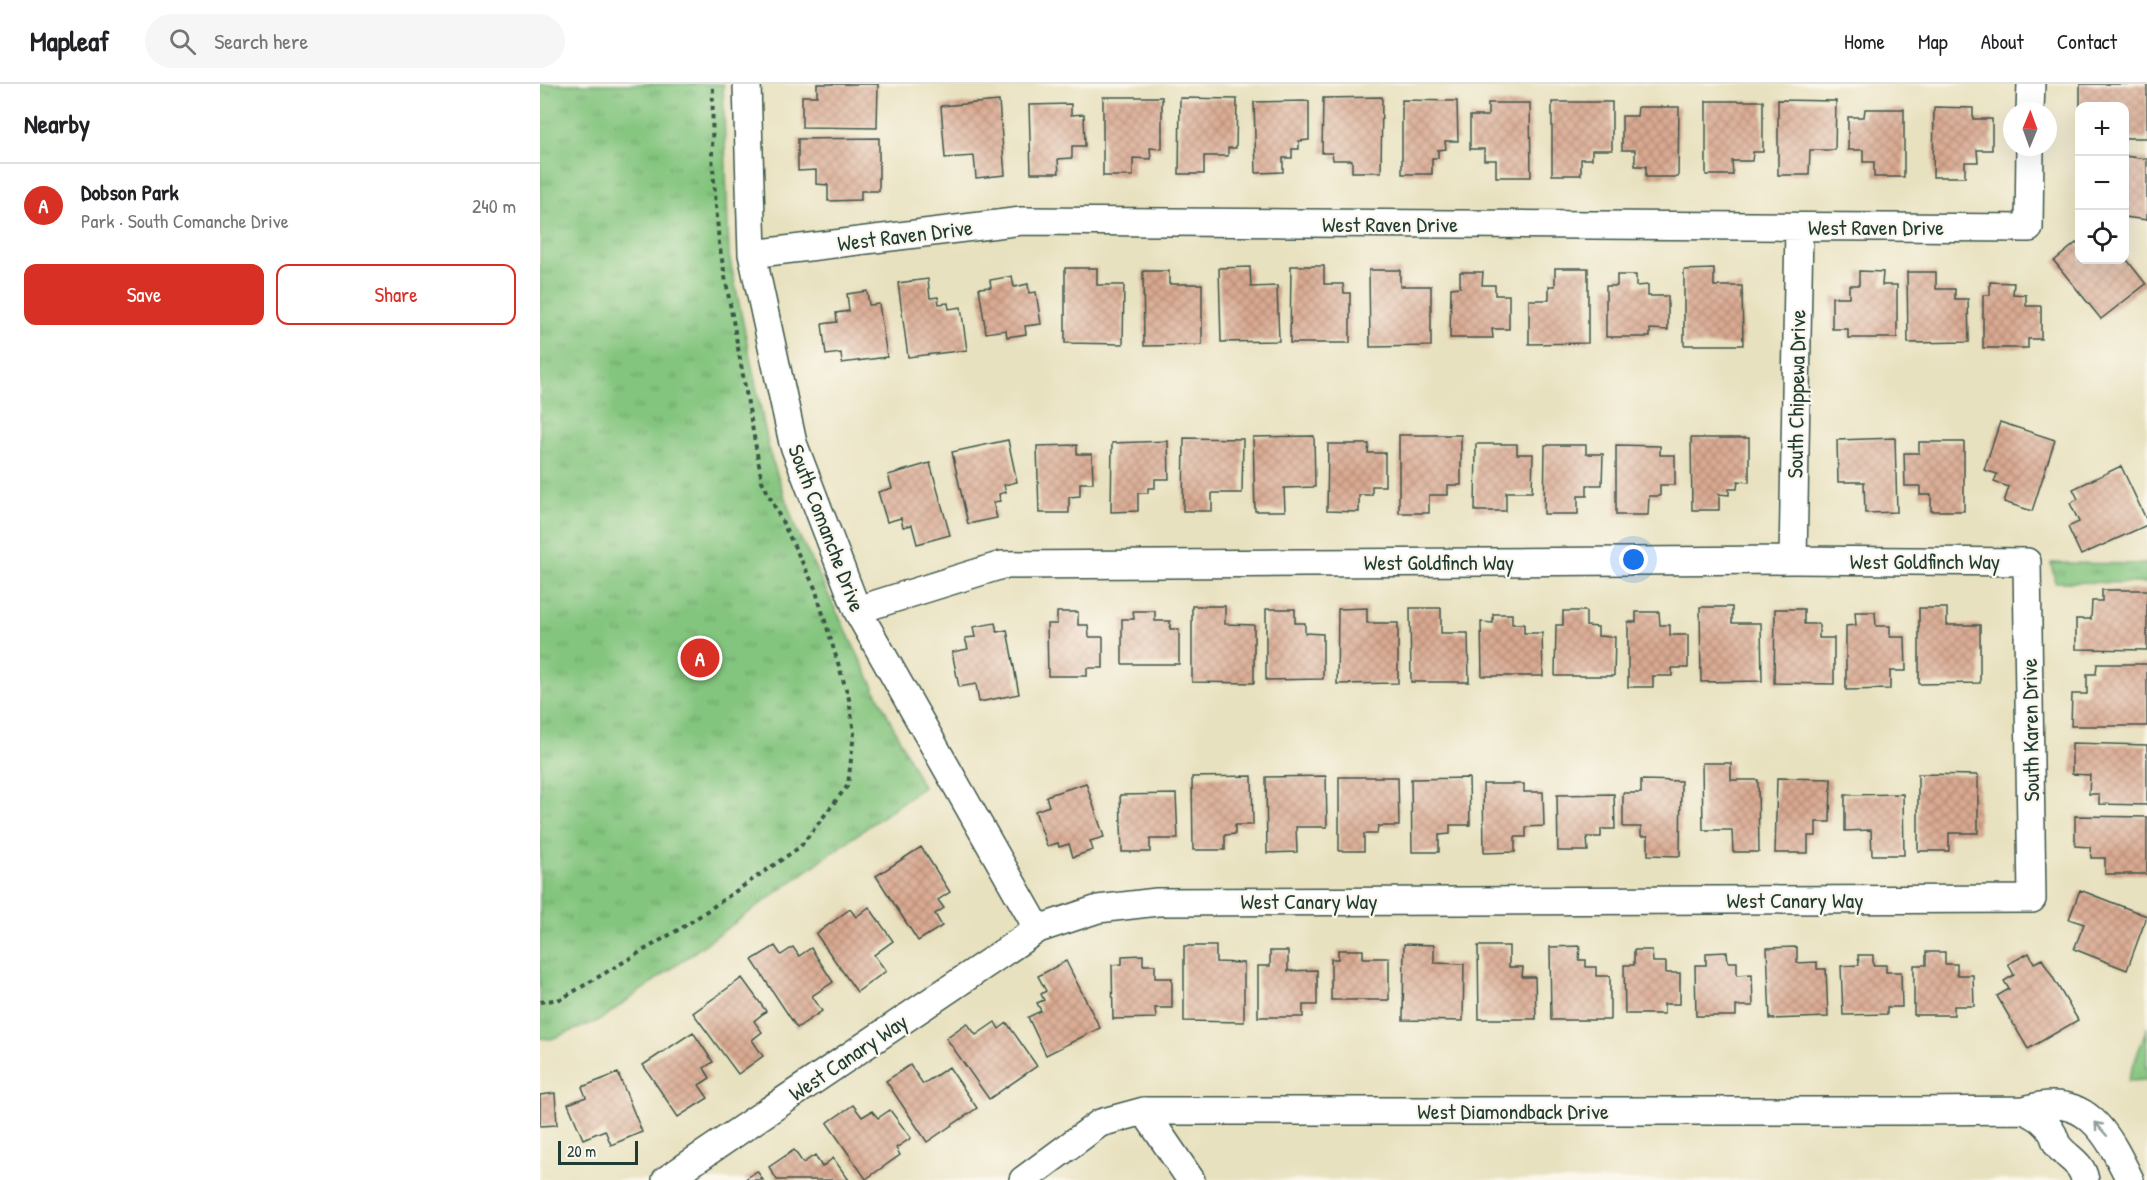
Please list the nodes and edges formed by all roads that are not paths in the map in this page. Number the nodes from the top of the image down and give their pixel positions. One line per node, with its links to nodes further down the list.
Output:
1 (747, 84): 6 (street, South Comanche Drive)
2 (2031, 84): 3 (street)
3 (2030, 102)
4 (2030, 156): 5 (street, West Raven Drive)
5 (1799, 227): 6 (street, West Raven Drive); 7 (street, South Chippewa Drive)
6 (752, 254): 9 (street, South Comanche Drive)
7 (1793, 560): 8 (street, West Goldfinch Way); 9 (street, West Goldfinch Way)
8 (2027, 562): 10 (street, South Karen Drive)
9 (857, 610): 11 (street, South Comanche Drive)
10 (2032, 899): 11 (street, West Canary Way)
11 (1038, 929): 14 (street, West Canary Way)
12 (2024, 1110): 13 (street, West Diamondback Drive); 17 (street); 18 (street, West Diamondback Drive, one-way to 12)
13 (1144, 1111): 15 (street, West Diamondback Drive); 16 (street)
14 (666, 1180)
15 (1023, 1180)
16 (1191, 1180)
17 (2085, 1180)
18 (2130, 1180)

